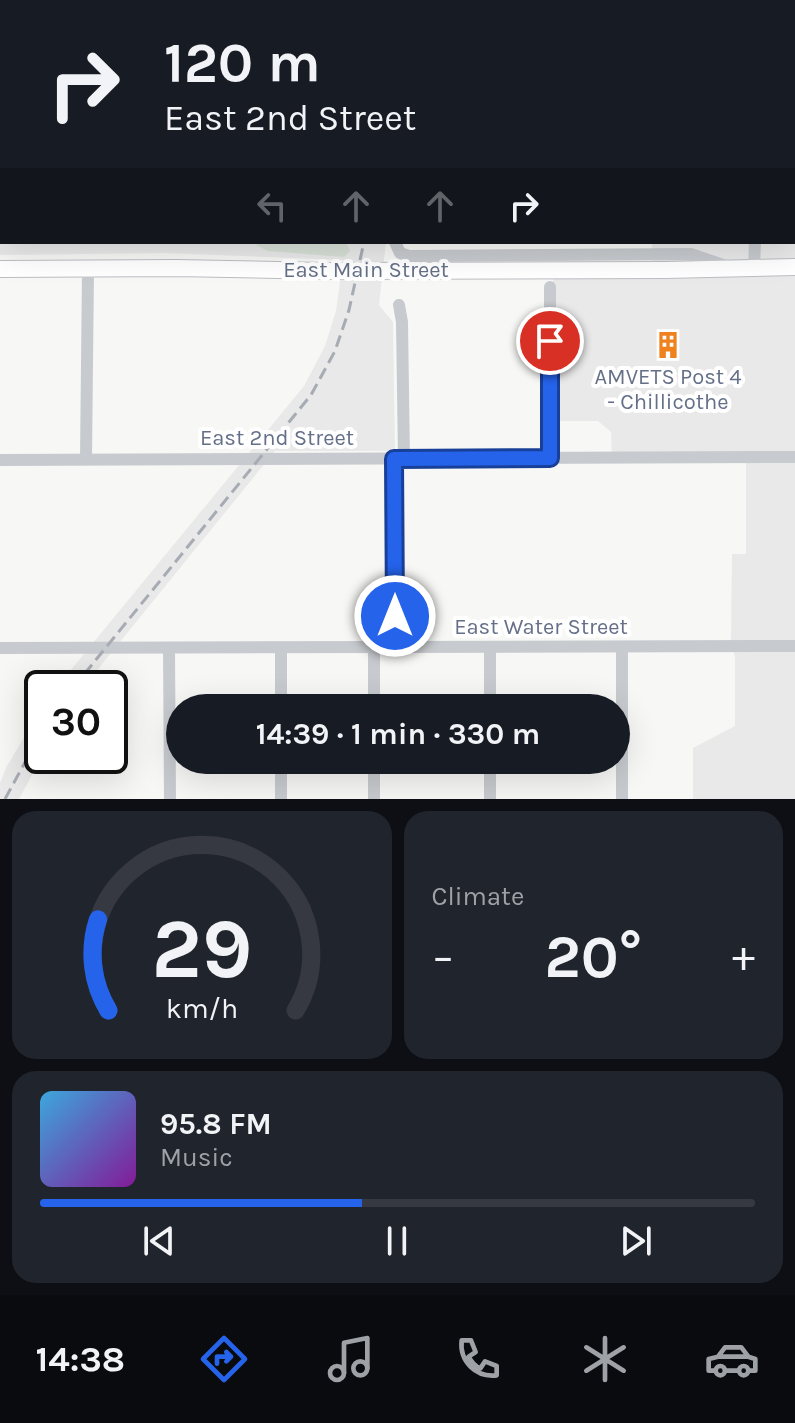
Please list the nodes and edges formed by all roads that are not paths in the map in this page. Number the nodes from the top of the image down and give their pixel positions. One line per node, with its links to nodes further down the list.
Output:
1 (755, 244): 4 (street)
2 (398, 247): 7 (street, East Main Street)
3 (795, 267): 4 (main road, East Main Street)
4 (754, 268): 7 (main road, East Main Street)
5 (0, 269): 6 (main road, East Main Street)
6 (88, 269): 7 (main road, East Main Street, bridge); 12 (street)
7 (732, 269)
8 (550, 287): 11 (street)
9 (399, 305): 13 (street)
10 (795, 457): 11 (street, East 2nd Street)
11 (550, 458): 13 (street, East 2nd Street)
12 (86, 459): 13 (street, East 2nd Street); 14 (street, East 2nd Street)
13 (399, 459): 20 (street)
14 (0, 460)
15 (795, 646): 16 (street, East Water Street)
16 (622, 647): 21 (street, East Water Street); 33 (street)
17 (0, 648): 22 (street, East Water Street)
18 (281, 648): 19 (street, East Water Street); 22 (street, East Water Street); 23 (street)
19 (374, 648): 20 (street, East Water Street); 24 (street)
20 (396, 648): 21 (street, East Water Street)
21 (490, 648): 25 (street)
22 (169, 649): 29 (street)
23 (281, 694)
24 (374, 694)
25 (490, 694)
26 (281, 774): 30 (street)
27 (374, 774): 31 (street)
28 (490, 774): 32 (street)
29 (170, 799)
30 (281, 799)
31 (374, 799)
32 (490, 799)
33 (622, 799)

